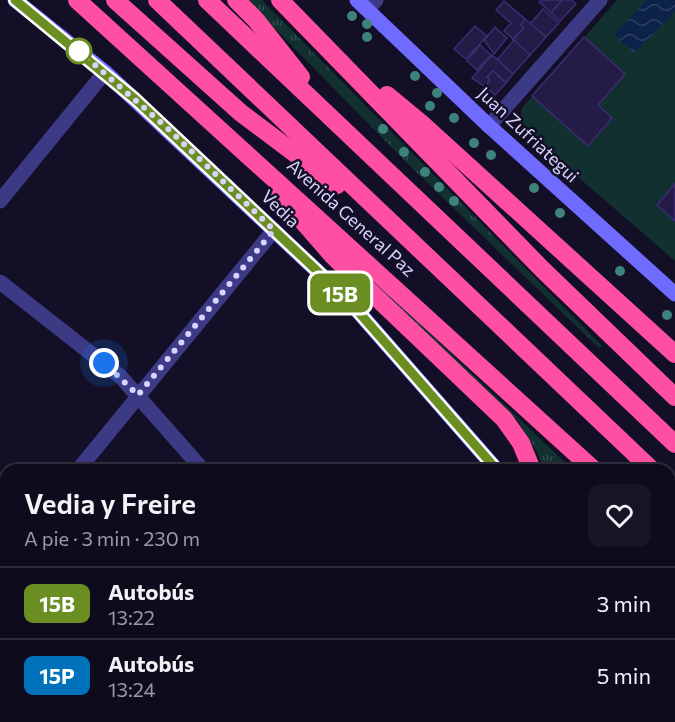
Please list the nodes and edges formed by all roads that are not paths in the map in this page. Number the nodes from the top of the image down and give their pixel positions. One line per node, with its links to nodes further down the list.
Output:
1 (15, 0): 11 (street, Vedia)
2 (77, 0): 14 (highway, Avenida General Paz)
3 (115, 0): 17 (highway)
4 (156, 0): 17 (highway, Avenida General Paz)
5 (207, 0): 13 (highway)
6 (236, 0): 13 (highway)
7 (280, 0): 10 (highway)
8 (600, 0): 12 (street)
9 (367, 3): 12 (street, Juan Zufriategui)
10 (321, 41): 20 (highway); 22 (highway)
11 (105, 72): 15 (street); 16 (street, Vedia)
12 (489, 126): 19 (street, Juan Zufriategui)
13 (344, 130): 23 (highway)
14 (225, 133): 27 (highway); 28 (highway, Avenida General Paz)
15 (0, 201)
16 (274, 230): 21 (street); 26 (street, Vedia)
17 (404, 235): 29 (highway, Avenida General Paz)
18 (0, 282): 21 (street)
19 (675, 294)
20 (675, 354)
21 (138, 395): 24 (street); 25 (street)
22 (675, 397)
23 (675, 444)
24 (83, 464)
25 (198, 464)
26 (492, 464)
27 (530, 464)
28 (587, 464)
29 (646, 464)

